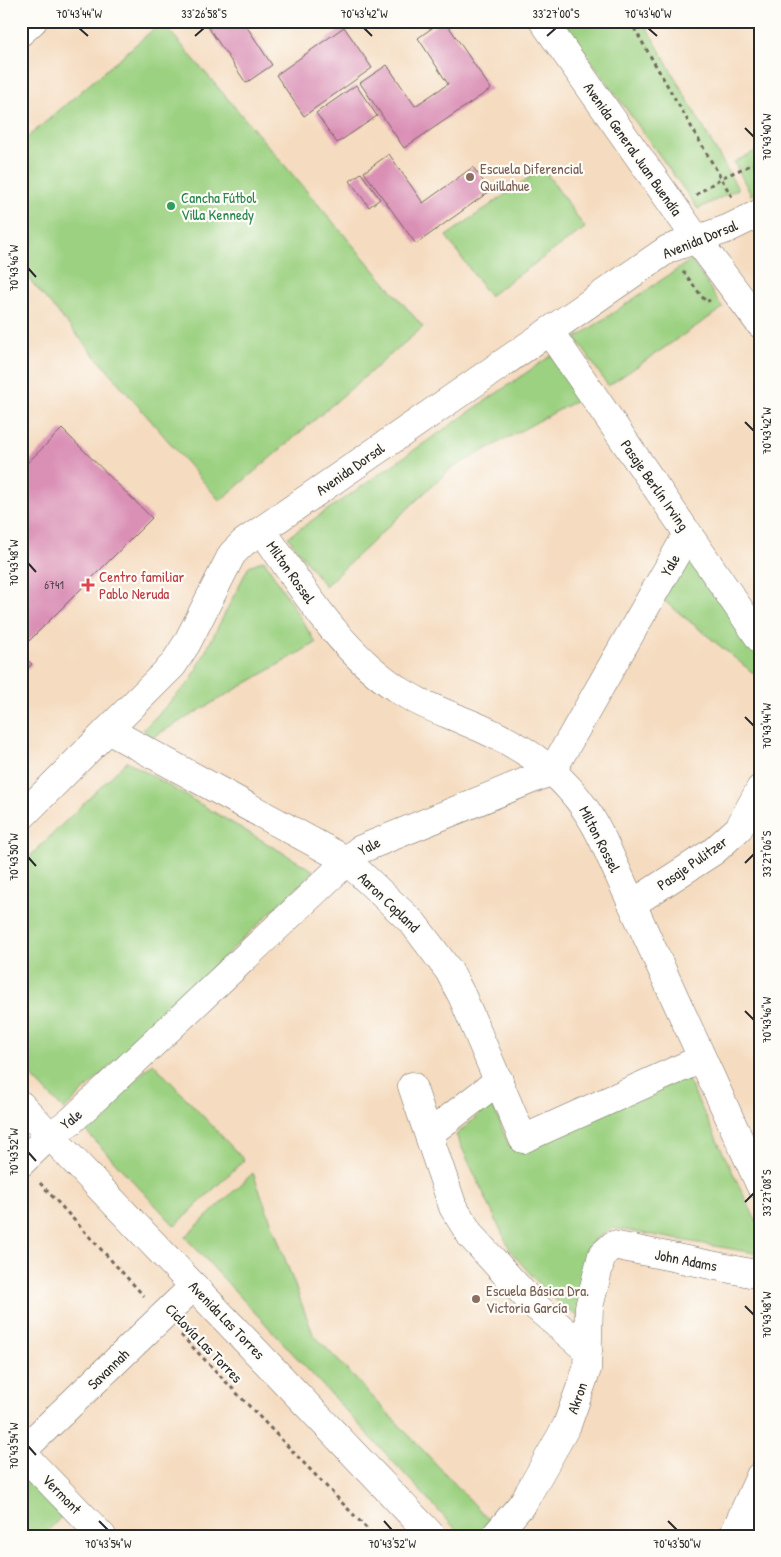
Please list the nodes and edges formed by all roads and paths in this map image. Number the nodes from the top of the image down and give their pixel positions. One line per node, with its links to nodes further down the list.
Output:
1 (33, 21): 4 (street)
2 (543, 21): 7 (street, Avenida General Juan Buendía)
3 (630, 21): 5 (path)
4 (21, 32)
5 (760, 161)
6 (760, 213): 7 (street, Avenida Dorsal)
7 (696, 238): 8 (street, Avenida General Juan Buendía); 9 (street, Avenida Dorsal)
8 (760, 324)
9 (549, 331): 10 (street, Avenida Dorsal); 11 (street, Pasaje Berlín Irving)
10 (262, 530): 13 (street, Avenida Dorsal); 14 (street, Milton Rossel)
11 (688, 533): 12 (street, Pasaje Berlín Irving); 14 (street, Yale)
12 (760, 639)
13 (108, 730): 16 (street, Avenida Dorsal); 17 (street, Aaron Copland)
14 (552, 771): 17 (street, Yale); 18 (street, Milton Rossel)
15 (760, 789): 18 (street, Pasaje Pulitzer)
16 (21, 817)
17 (346, 860): 20 (street, Aaron Copland); 24 (street, Yale)
18 (632, 904): 19 (street, Milton Rossel)
19 (701, 1059): 20 (street); 26 (street, Milton Rossel)
20 (499, 1080): 23 (street)
21 (412, 1086): 23 (street)
22 (21, 1104): 24 (street, Avenida Las Torres)
23 (429, 1134): 31 (street)
24 (50, 1135): 25 (street, Yale); 29 (street, Avenida Las Torres)
25 (21, 1163): 30 (path, Ciclovía Las Torres)
26 (760, 1185)
27 (613, 1245): 28 (street, John Adams); 31 (street, Akron)
28 (760, 1275)
29 (194, 1286): 30 (street, Savannah); 37 (street, Avenida Las Torres)
30 (163, 1317): 32 (street, Savannah); 36 (path, Ciclovía Las Torres)
31 (588, 1351): 38 (street, Akron)
32 (21, 1452): 35 (street, Vermont)
33 (760, 1476): 34 (street)
34 (745, 1530)
35 (102, 1536)
36 (374, 1536)
37 (432, 1536)
38 (495, 1536)

